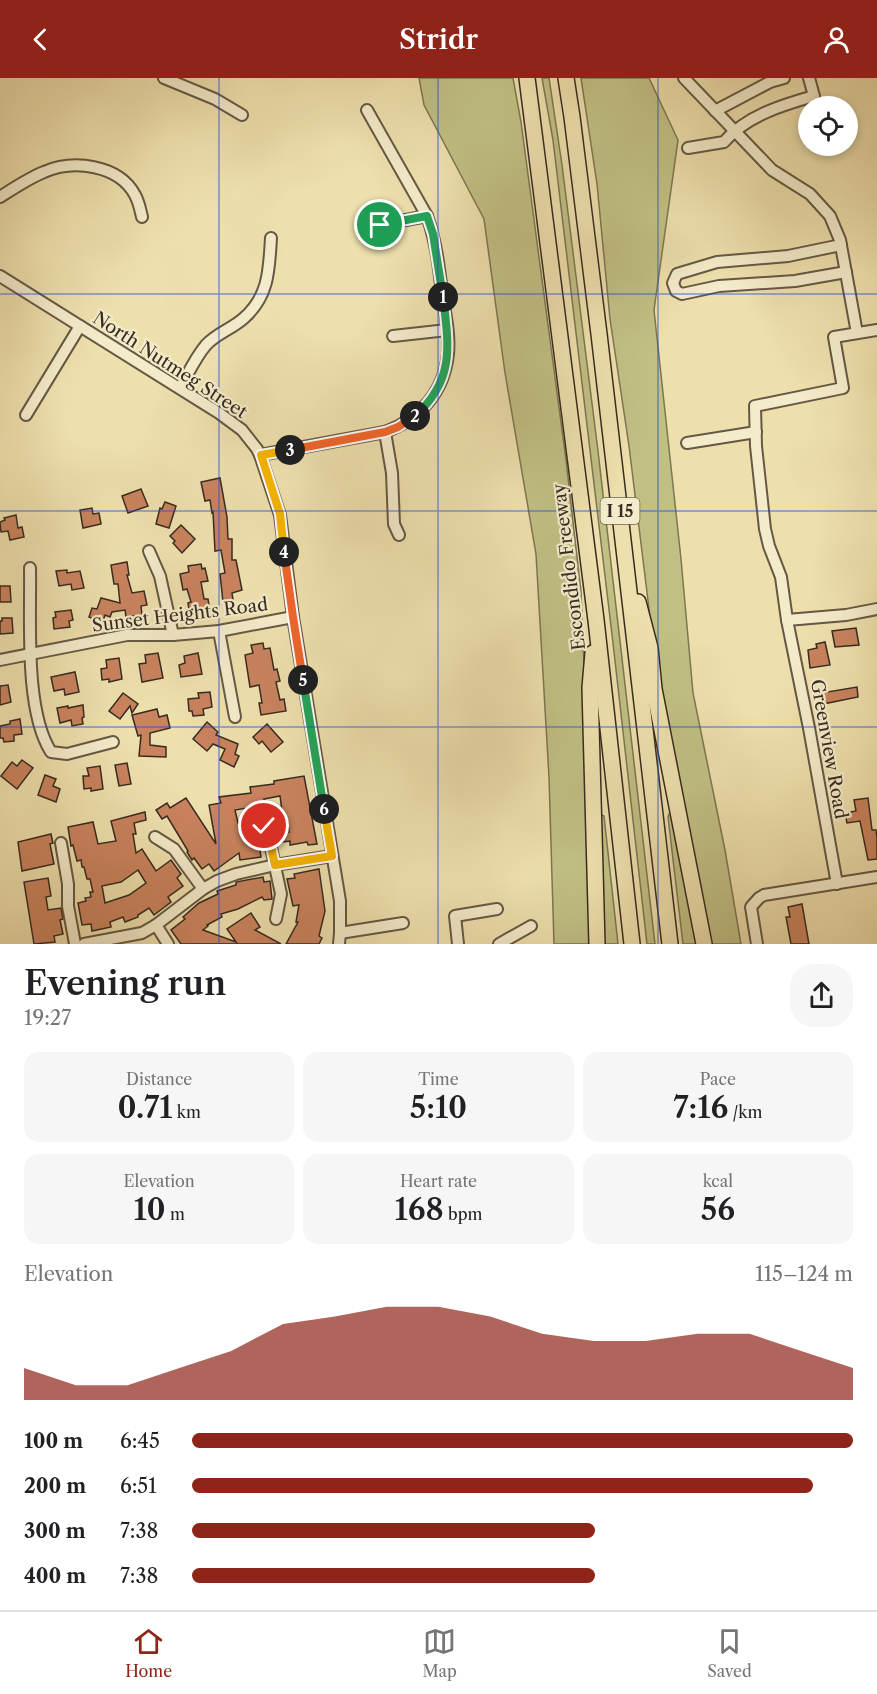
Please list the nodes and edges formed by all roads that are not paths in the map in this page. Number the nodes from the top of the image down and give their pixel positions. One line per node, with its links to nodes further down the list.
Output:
1 (164, 78): 9 (street)
2 (527, 78): 37 (highway, Escondido Freeway / I 15)
3 (566, 78): 32 (highway, I 15)
4 (684, 78): 8 (street)
5 (784, 78): 8 (street)
6 (809, 78): 10 (street)
7 (367, 110): 13 (street)
8 (715, 111): 10 (street)
9 (242, 115)
10 (734, 130): 11 (street); 17 (street)
11 (688, 148)
12 (0, 197): 14 (street)
13 (427, 216): 15 (street); 21 (street)
14 (142, 217)
15 (380, 225)
16 (271, 238): 25 (street)
17 (841, 245): 18 (street); 18 (street)
18 (846, 272): 23 (street)
19 (0, 276): 20 (street, North Nutmeg Street)
20 (80, 326): 25 (street, North Nutmeg Street); 26 (street)
21 (447, 330): 24 (street); 27 (street)
22 (877, 330): 23 (street)
23 (857, 333): 28 (street, Greenview Road)
24 (393, 336)
25 (180, 388): 30 (street, North Nutmeg Street)
26 (30, 416)
27 (385, 432): 30 (street); 31 (street)
28 (756, 432): 29 (street); 38 (street, Greenview Road)
29 (687, 443)
30 (261, 455): 36 (street, North Nutmeg Street)
31 (399, 536)
32 (624, 550): 66 (highway, I 15); 67 (highway)
33 (149, 551): 40 (street)
34 (30, 568): 41 (street)
35 (877, 609): 38 (street)
36 (293, 617): 39 (street, Sunset Heights Road); 48 (street, North Nutmeg Street)
37 (596, 620): 64 (highway); 65 (highway, Escondido Freeway / I 15)
38 (787, 620): 51 (street, Greenview Road)
39 (219, 631): 40 (street, Sunset Heights Road); 43 (street)
40 (173, 635): 41 (street, Sunset Heights Road)
41 (31, 654): 42 (street, Sunset Heights Road); 44 (street)
42 (0, 660)
43 (235, 717)
44 (113, 742)
45 (264, 826): 49 (street)
46 (155, 837): 52 (street)
47 (61, 843): 59 (street)
48 (332, 856): 49 (street); 58 (street, North Nutmeg Street)
49 (275, 865): 52 (street); 54 (street)
50 (877, 877): 51 (street)
51 (837, 884): 68 (street)
52 (203, 889): 56 (street)
53 (497, 909): 62 (street)
54 (276, 919)
55 (403, 923): 58 (street)
56 (156, 925): 60 (street); 61 (street)
57 (531, 926): 63 (street)
58 (339, 939)
59 (75, 944)
60 (84, 944)
61 (168, 944)
62 (458, 944)
63 (499, 944)
64 (597, 944)
65 (632, 944)
66 (670, 944)
67 (704, 944)
68 (757, 944)

